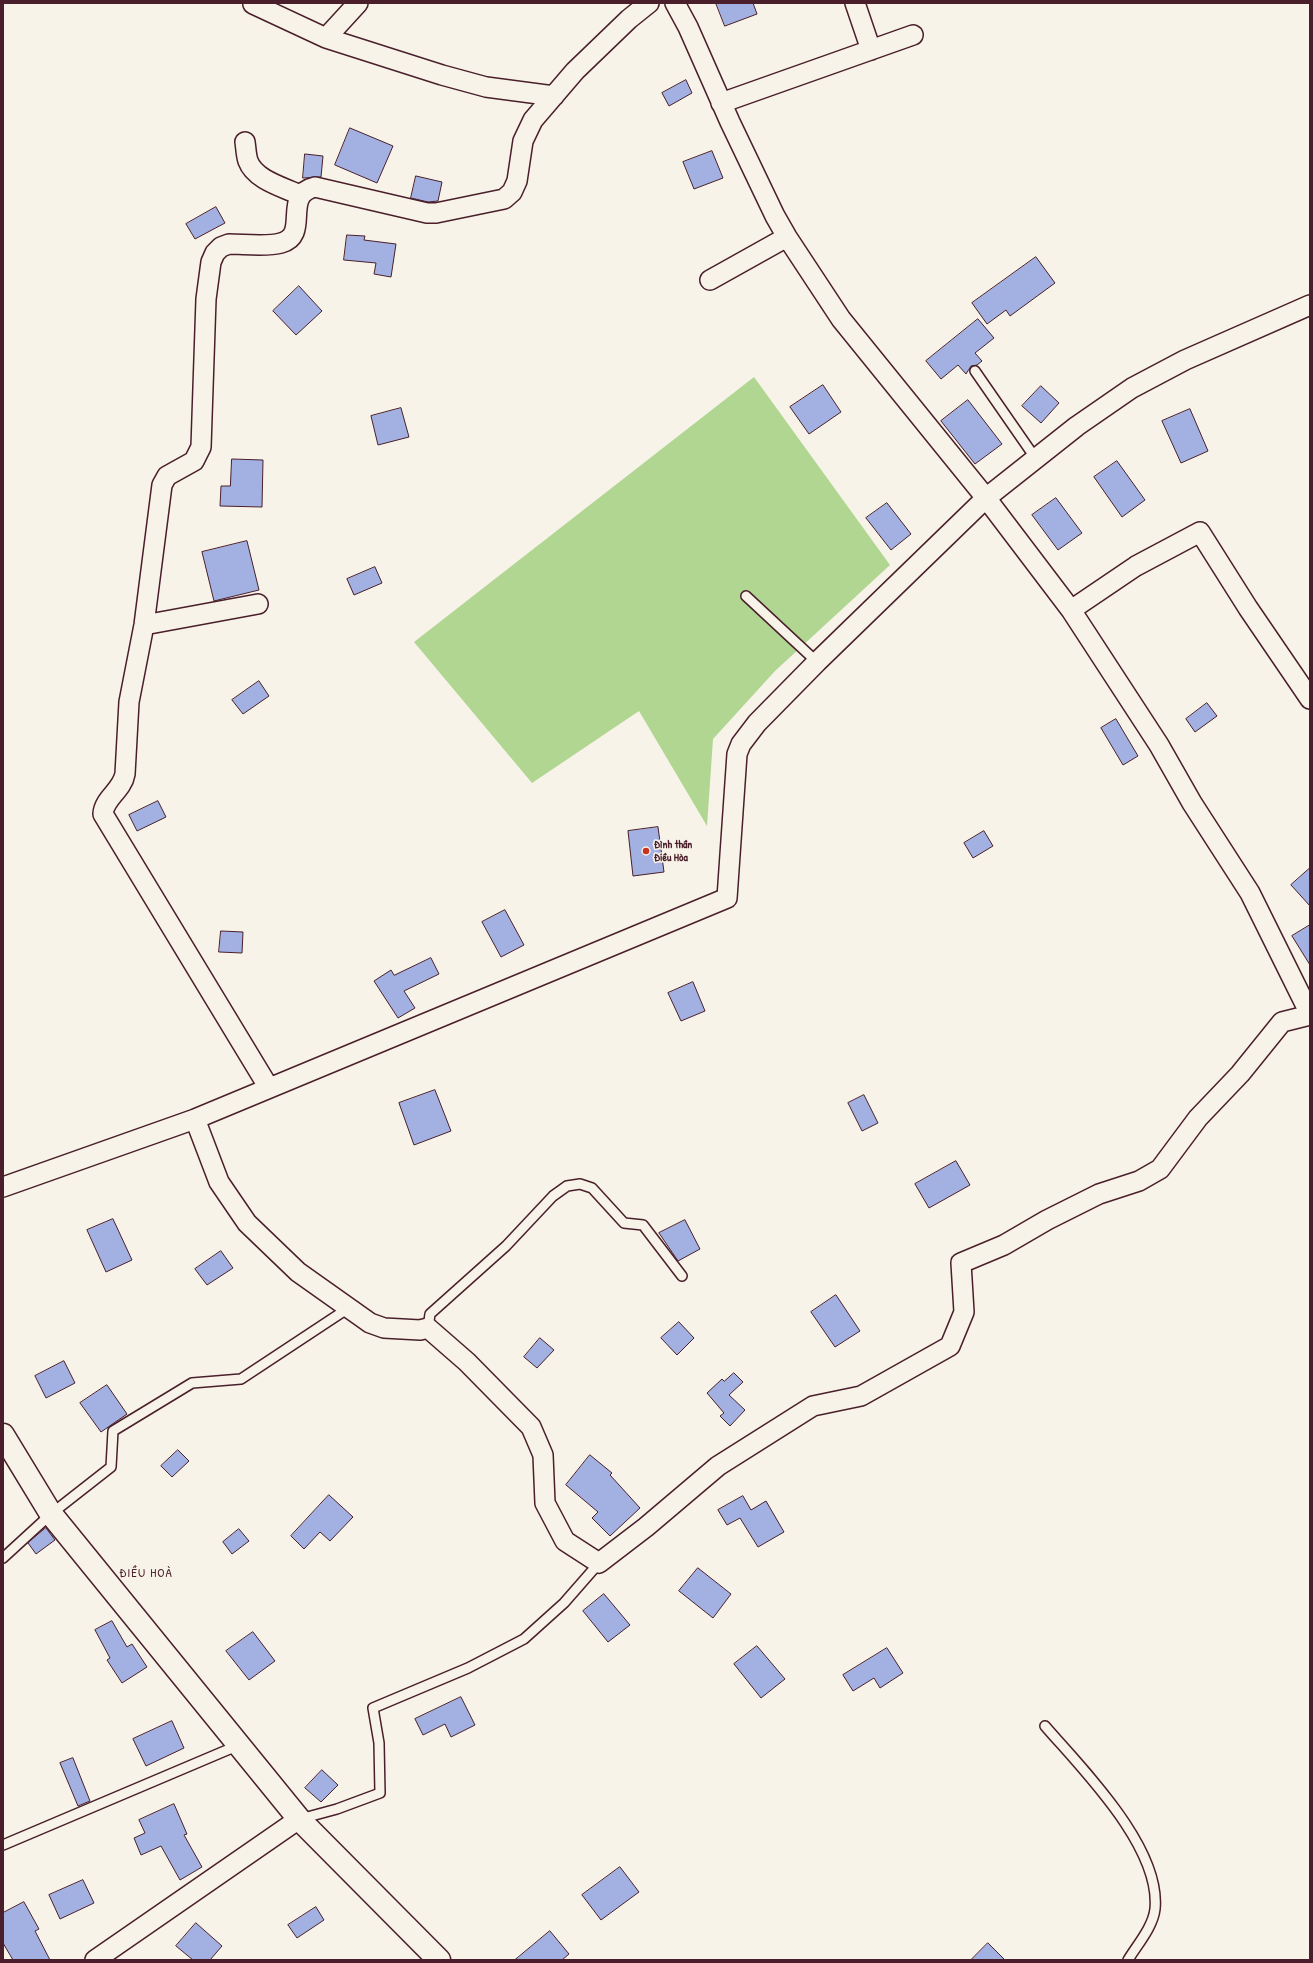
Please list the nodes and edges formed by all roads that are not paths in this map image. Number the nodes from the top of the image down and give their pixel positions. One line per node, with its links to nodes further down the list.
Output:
1 (358, 3): 7 (street)
2 (649, 3): 9 (street)
3 (675, 3): 10 (street)
4 (855, 3): 8 (street)
5 (253, 4): 7 (street)
6 (913, 35): 8 (street)
7 (326, 38): 9 (street)
8 (871, 50): 10 (street)
9 (554, 96): 12 (street)
10 (721, 103): 13 (street)
11 (245, 142): 12 (street)
12 (300, 195): 22 (street)
13 (787, 237): 14 (street); 18 (street)
14 (710, 280)
15 (1310, 305): 17 (street)
16 (975, 371): 17 (lane)
17 (1036, 458): 18 (street)
18 (986, 498): 21 (street); 23 (street)
19 (746, 596): 23 (lane)
20 (258, 604): 22 (street)
21 (1071, 610): 24 (street); 25 (street)
22 (144, 625): 26 (street)
23 (817, 662): 26 (street)
24 (1310, 699)
25 (1310, 1015): 35 (street)
26 (269, 1088): 27 (street)
27 (195, 1119): 28 (street); 30 (street)
28 (3, 1187)
29 (682, 1276): 31 (lane)
30 (350, 1307): 31 (street); 33 (lane)
31 (428, 1328): 35 (street)
32 (3, 1435): 33 (street)
33 (51, 1514): 34 (lane); 37 (street)
34 (3, 1558)
35 (599, 1563): 38 (lane)
36 (1044, 1726): 42 (lane)
37 (239, 1745): 38 (street); 39 (lane)
38 (299, 1819): 40 (street); 41 (street)
39 (3, 1845)
40 (95, 1960)
41 (439, 1960)
42 (1128, 1960)

